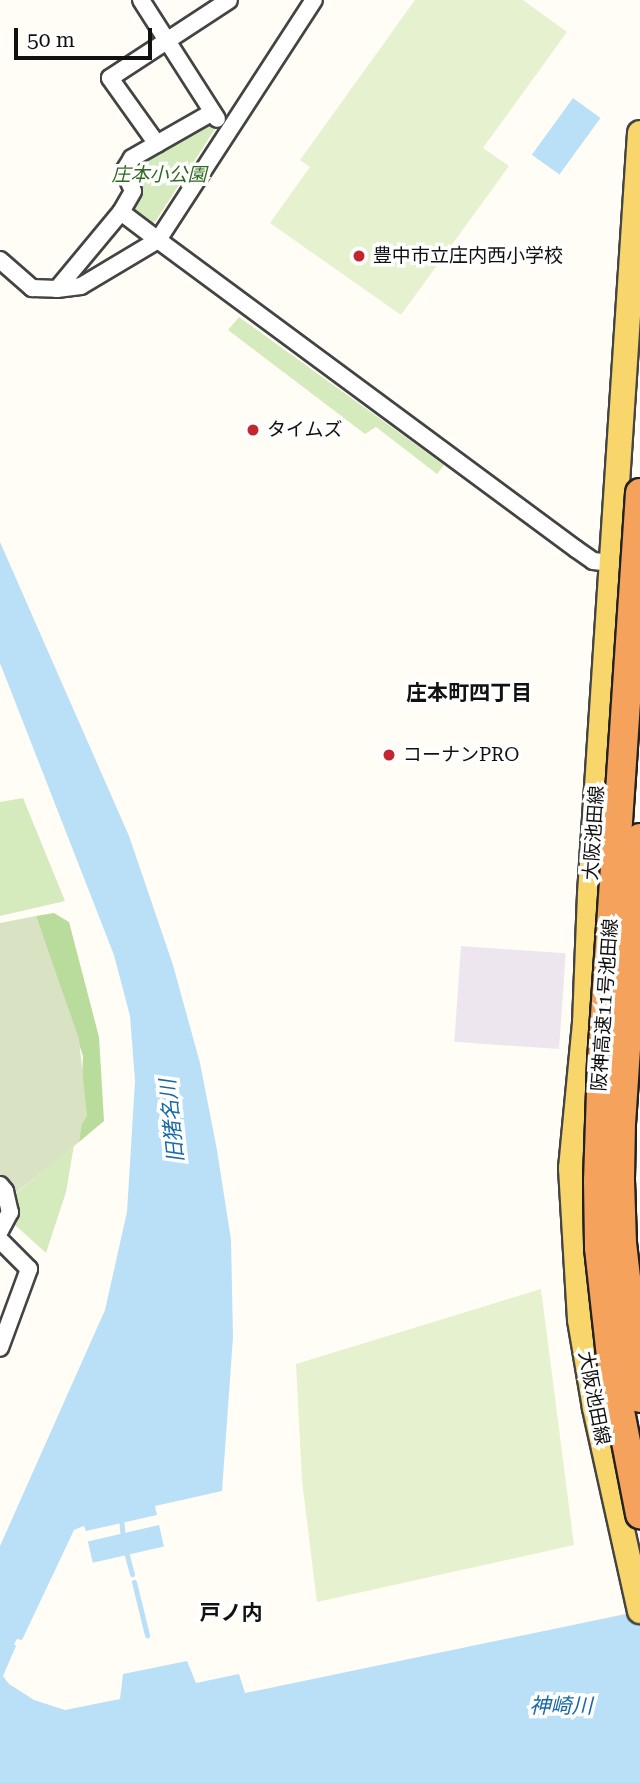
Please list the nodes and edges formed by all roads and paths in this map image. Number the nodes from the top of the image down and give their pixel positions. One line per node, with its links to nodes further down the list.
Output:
1 (141, 0): 4 (street)
2 (229, 0): 4 (street)
3 (314, 0): 6 (street)
4 (167, 39): 5 (street); 8 (street)
5 (211, 113): 6 (street); 8 (street)
6 (228, 131): 10 (street)
7 (640, 133): 14 (main road, 大阪池田線)
8 (157, 144): 9 (street)
9 (121, 212): 10 (street); 12 (street)
10 (158, 240): 12 (street); 14 (street)
11 (0, 260): 12 (street)
12 (57, 289)
13 (640, 493): 22 (highway, 阪神高速11号池田線, bridge)
14 (611, 563): 15 (street); 22 (main road, 大阪池田線)
15 (640, 566)
16 (640, 838): 21 (highway, 阪神高速11号池田線, bridge)
17 (0, 1185): 18 (street)
18 (0, 1231)
19 (0, 1240): 20 (street)
20 (0, 1348)
21 (640, 1398)
22 (628, 1510): 23 (main road, 大阪池田線)
23 (640, 1611)

